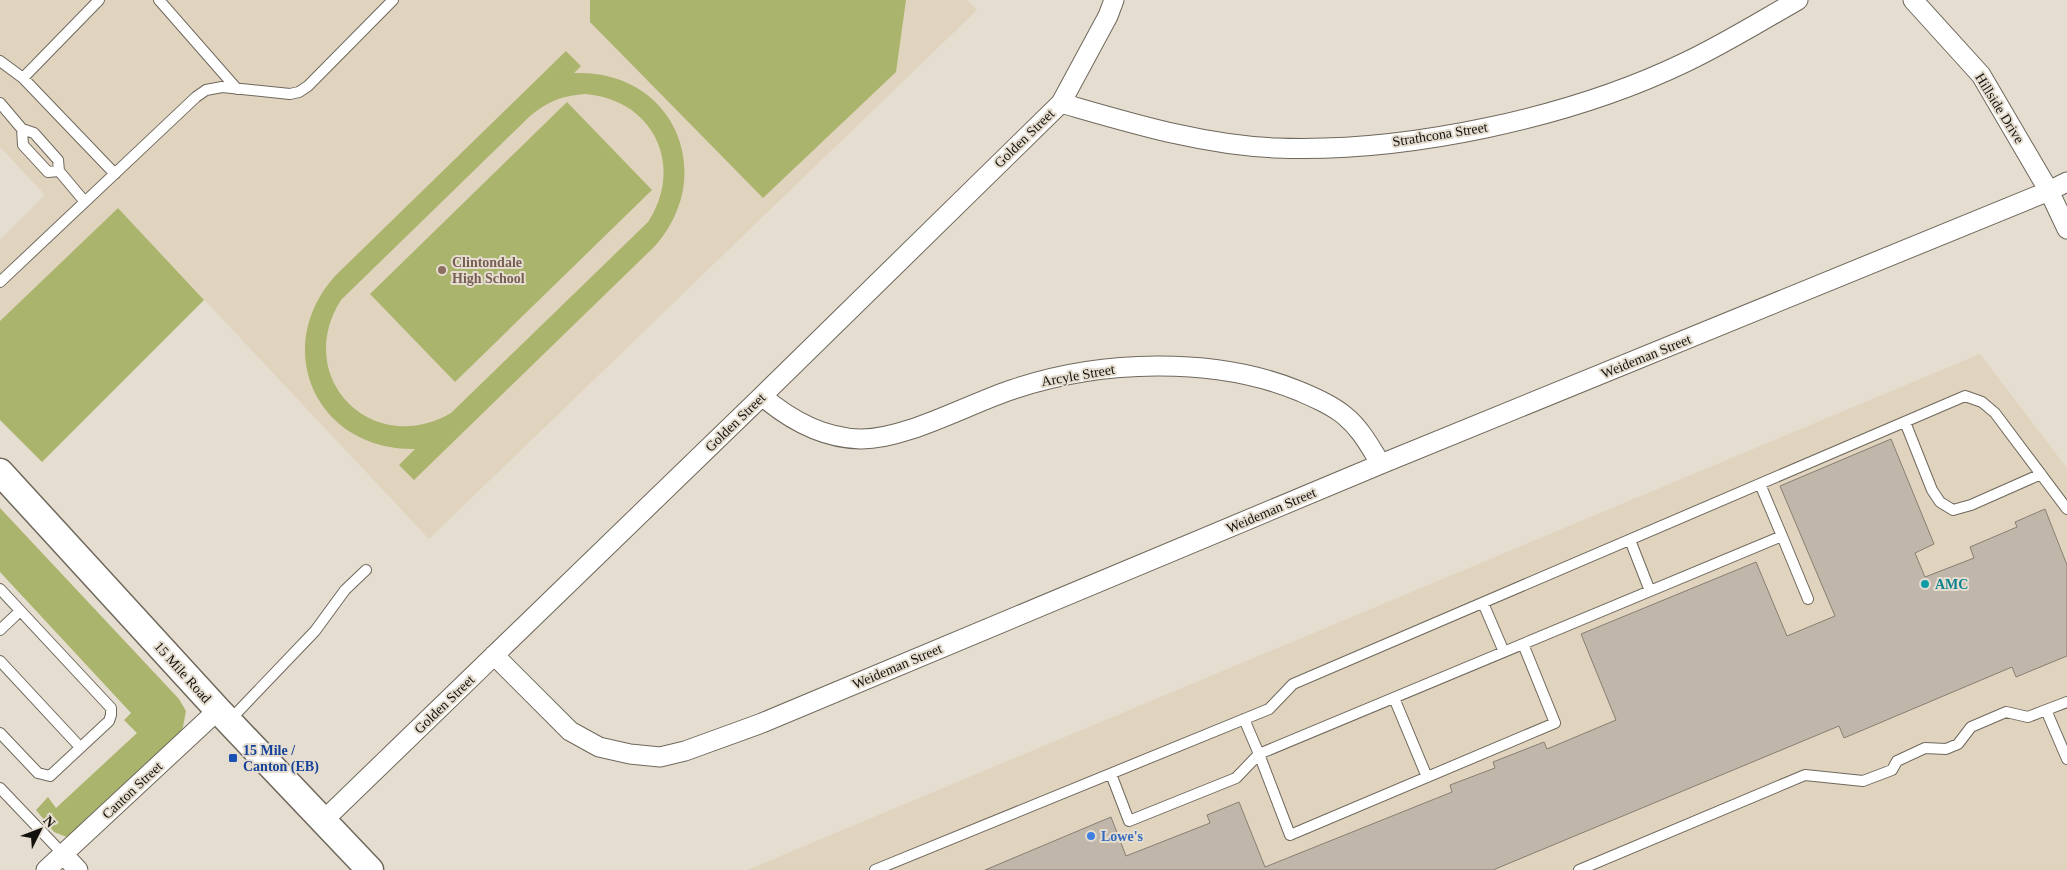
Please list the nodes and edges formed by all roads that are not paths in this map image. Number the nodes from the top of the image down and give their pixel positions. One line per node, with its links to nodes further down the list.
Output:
1 (99, 0): 8 (lane)
2 (158, 0): 9 (lane)
3 (393, 0): 9 (lane)
4 (1114, 0): 11 (street, Golden Street)
5 (1798, 0): 11 (street, Strathcona Street)
6 (1913, 0): 16 (street, Hillside Drive)
7 (0, 61): 8 (lane)
8 (23, 78): 14 (lane)
9 (237, 89): 14 (lane)
10 (0, 103): 12 (lane)
11 (1061, 103): 20 (street, Golden Street)
12 (22, 128): 13 (lane); 13 (lane)
13 (59, 171): 17 (lane)
14 (115, 174): 17 (lane)
15 (2067, 182): 16 (street, Weideman Street)
16 (2049, 191): 18 (street, Hillside Drive); 22 (street, Weideman Street)
17 (85, 202): 19 (lane)
18 (2067, 229)
19 (0, 282)
20 (762, 396): 22 (street, Arcyle Street); 38 (street, Golden Street)
21 (1905, 422): 24 (lane); 24 (lane); 25 (lane)
22 (1380, 464): 38 (street, Weideman Street)
23 (0, 472): 43 (main road, 15 Mile Road)
24 (2041, 474): 26 (lane)
25 (1760, 484): 27 (lane); 28 (lane)
26 (2067, 509)
27 (1782, 536): 31 (lane); 32 (lane)
28 (1630, 540): 31 (lane); 33 (lane)
29 (366, 570): 43 (lane)
30 (0, 589): 34 (lane)
31 (1650, 591): 36 (lane)
32 (1808, 599)
33 (1483, 603): 37 (lane); 44 (lane)
34 (20, 611): 35 (lane); 46 (lane)
35 (0, 630)
36 (1524, 644): 37 (lane); 50 (lane)
37 (1504, 652): 40 (lane)
38 (494, 655): 52 (street, Golden Street)
39 (0, 661): 46 (lane)
40 (1394, 698): 47 (lane); 50 (lane)
41 (2067, 702): 42 (lane)
42 (2046, 710): 48 (lane); 58 (lane)
43 (223, 716): 52 (main road, 15 Mile Road); 53 (street, Canton Street)
44 (1244, 719): 47 (lane); 49 (lane)
45 (0, 733): 46 (lane)
46 (80, 747)
47 (1259, 754): 49 (lane); 50 (lane)
48 (2067, 759)
49 (1110, 774): 57 (lane)
50 (1427, 778)
51 (0, 788): 53 (lane)
52 (324, 820): 56 (main road, 15 Mile Road)
53 (63, 854): 54 (street, Canton Street); 55 (street)
54 (46, 870)
55 (78, 870)
56 (370, 870)
57 (875, 870)
58 (1579, 870)

